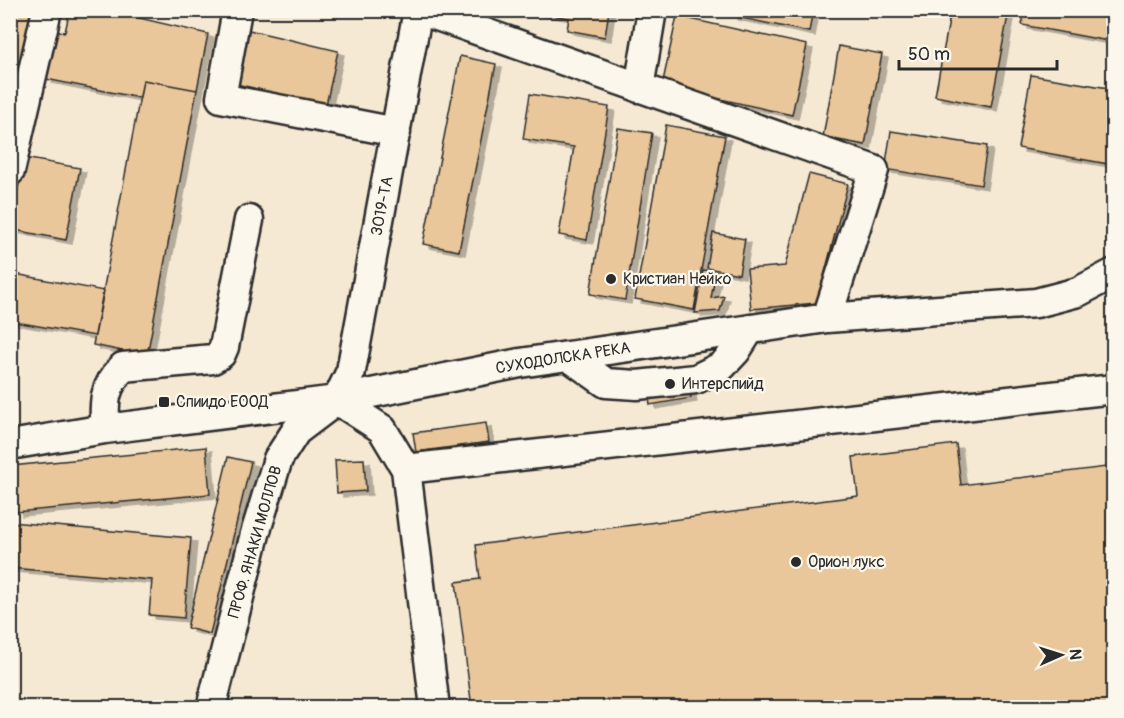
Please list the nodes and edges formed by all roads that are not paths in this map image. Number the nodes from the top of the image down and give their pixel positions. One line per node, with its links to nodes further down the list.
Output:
1 (47, 10): 7 (street)
2 (237, 10): 6 (street)
3 (419, 10): 5 (street); 6 (street, 3019-ТА)
4 (652, 10): 5 (street)
5 (639, 88): 10 (street)
6 (396, 132): 14 (street, 3019-ТА)
7 (10, 171)
8 (249, 220): 15 (street)
9 (1113, 273): 10 (street, СУХОДОЛСКА РЕКА)
10 (826, 318): 11 (street, СУХОДОЛСКА РЕКА)
11 (750, 329): 12 (street, СУХОДОЛСКА РЕКА); 12 (street)
12 (568, 356): 14 (street, СУХОДОЛСКА РЕКА)
13 (1113, 389): 17 (street)
14 (337, 399): 15 (street, СУХОДОЛСКА РЕКА); 17 (street); 18 (street, ПРОФ. ЯНАКИ МОЛЛОВ)
15 (105, 429): 16 (street, СУХОДОЛСКА РЕКА)
16 (10, 445)
17 (406, 469): 19 (street)
18 (211, 708)
19 (435, 708)

